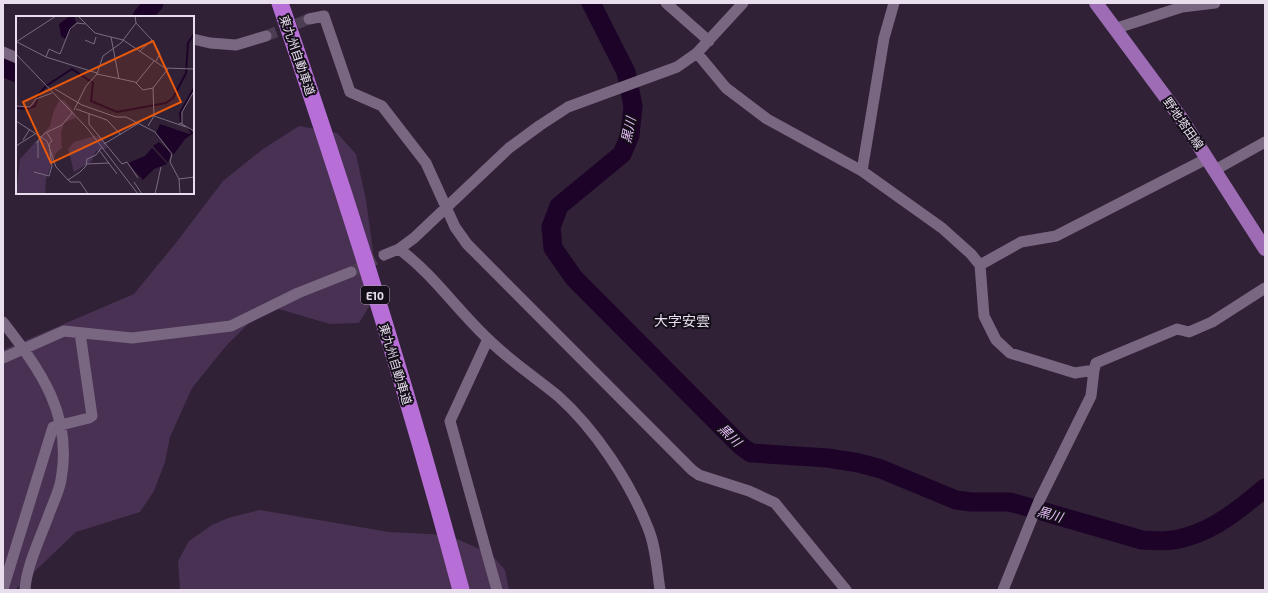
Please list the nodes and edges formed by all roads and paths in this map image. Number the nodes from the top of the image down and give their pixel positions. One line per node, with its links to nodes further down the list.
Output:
1 (280, 3): 35 (highway, 東九州自動車道 / E10)
2 (666, 3): 11 (street)
3 (743, 3): 11 (street)
4 (894, 3): 18 (street)
5 (1096, 3): 8 (main road, 野地塔田線)
6 (1214, 3): 8 (street)
7 (309, 19): 19 (street)
8 (1114, 29): 16 (main road, 野地塔田線)
9 (266, 36): 10 (street)
10 (194, 39)
11 (709, 41): 13 (street)
12 (3, 52): 14 (street)
13 (697, 53): 18 (street); 19 (street)
14 (16, 58)
15 (1265, 142): 17 (street)
16 (1208, 158): 17 (main road, 野地塔田線); 23 (street)
17 (1216, 170): 21 (main road, 野地塔田線)
18 (862, 171): 23 (street)
19 (446, 208): 20 (street); 38 (street)
20 (399, 249): 22 (street); 28 (street)
21 (1265, 249)
22 (384, 255)
23 (980, 265): 31 (street)
24 (351, 272): 27 (street)
25 (1265, 288): 31 (street)
26 (3, 322): 29 (street)
27 (80, 333): 29 (street); 32 (street)
28 (488, 339): 36 (street); 37 (street)
29 (24, 349): 30 (street); 32 (street)
30 (3, 358)
31 (1094, 370): 39 (street)
32 (62, 424): 33 (street); 34 (street)
33 (3, 590)
34 (25, 590)
35 (461, 590)
36 (497, 590)
37 (660, 590)
38 (846, 590)
39 (1003, 590)

